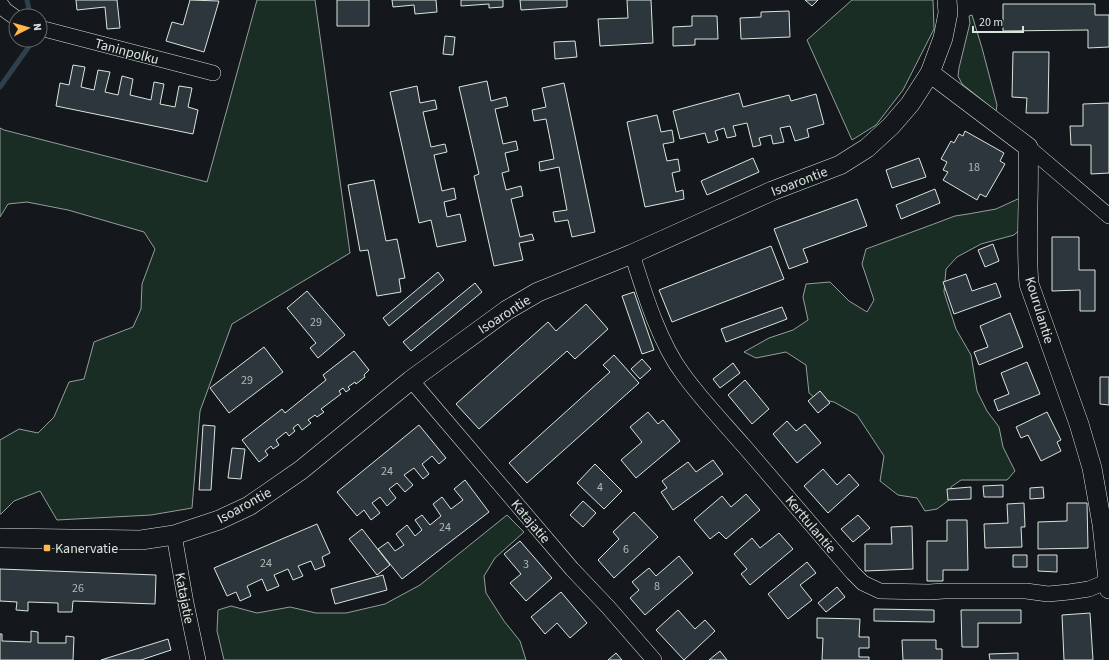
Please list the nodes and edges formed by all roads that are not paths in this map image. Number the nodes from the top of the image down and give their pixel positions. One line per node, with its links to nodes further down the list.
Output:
1 (947, 0): 6 (street, Isoarontie)
2 (0, 3): 3 (street)
3 (8, 12)
4 (48, 30): 5 (street, Taninpolku)
5 (214, 73)
6 (930, 73): 7 (street); 9 (street, Isoarontie)
7 (1028, 147): 8 (street); 13 (street, Kourulantie)
8 (1109, 216)
9 (632, 254): 10 (street, Isoarontie); 13 (street, Kerttulantie)
10 (411, 380): 11 (street, Isoarontie); 15 (street, Katajatie)
11 (174, 535): 12 (street, Isoarontie); 14 (street, Katajatie)
12 (0, 538)
13 (1109, 585)
14 (198, 660)
15 (654, 660)

